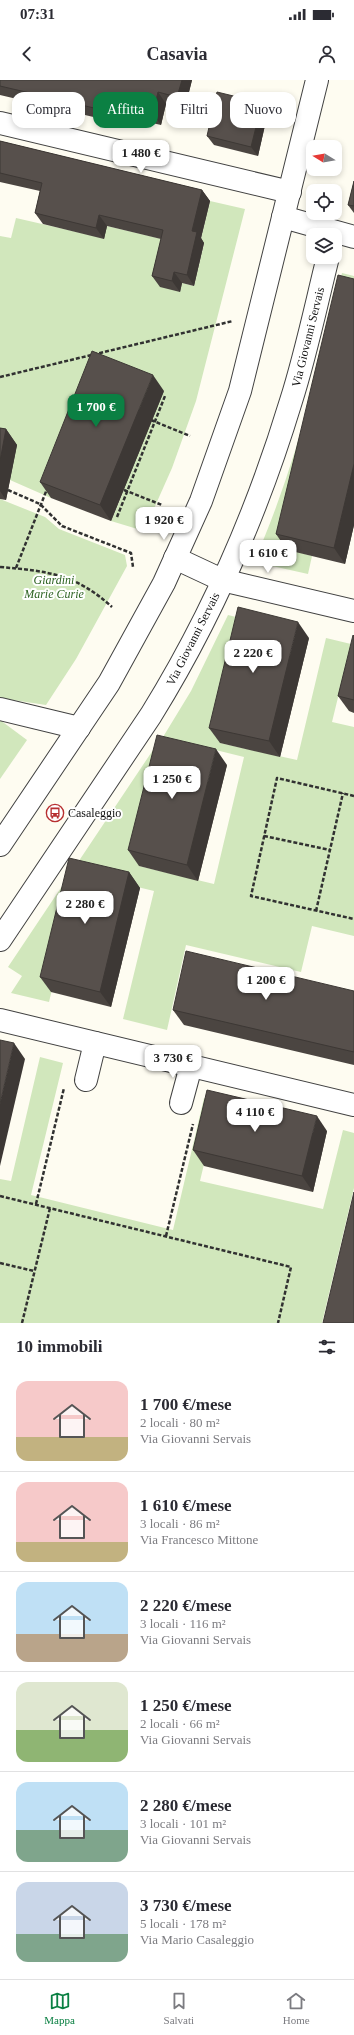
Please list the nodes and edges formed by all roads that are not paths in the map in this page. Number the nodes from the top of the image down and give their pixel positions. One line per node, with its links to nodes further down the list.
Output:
1 (317, 80): 3 (street)
2 (0, 122): 3 (street)
3 (290, 192): 4 (street)
4 (283, 218): 5 (street); 7 (street)
5 (317, 228)
6 (326, 264): 8 (street, Via Giovanni Servais)
7 (175, 558): 8 (street); 11 (street)
8 (222, 580): 9 (street); 13 (street, Via Giovanni Servais)
9 (354, 611)
10 (0, 709): 11 (street)
11 (79, 728): 12 (street)
12 (0, 845)
13 (0, 940)
14 (0, 1020): 15 (street)
15 (95, 1043): 16 (street); 17 (street)
16 (191, 1066): 18 (street); 19 (street)
17 (75, 1081)
18 (181, 1103)
19 (354, 1105)

